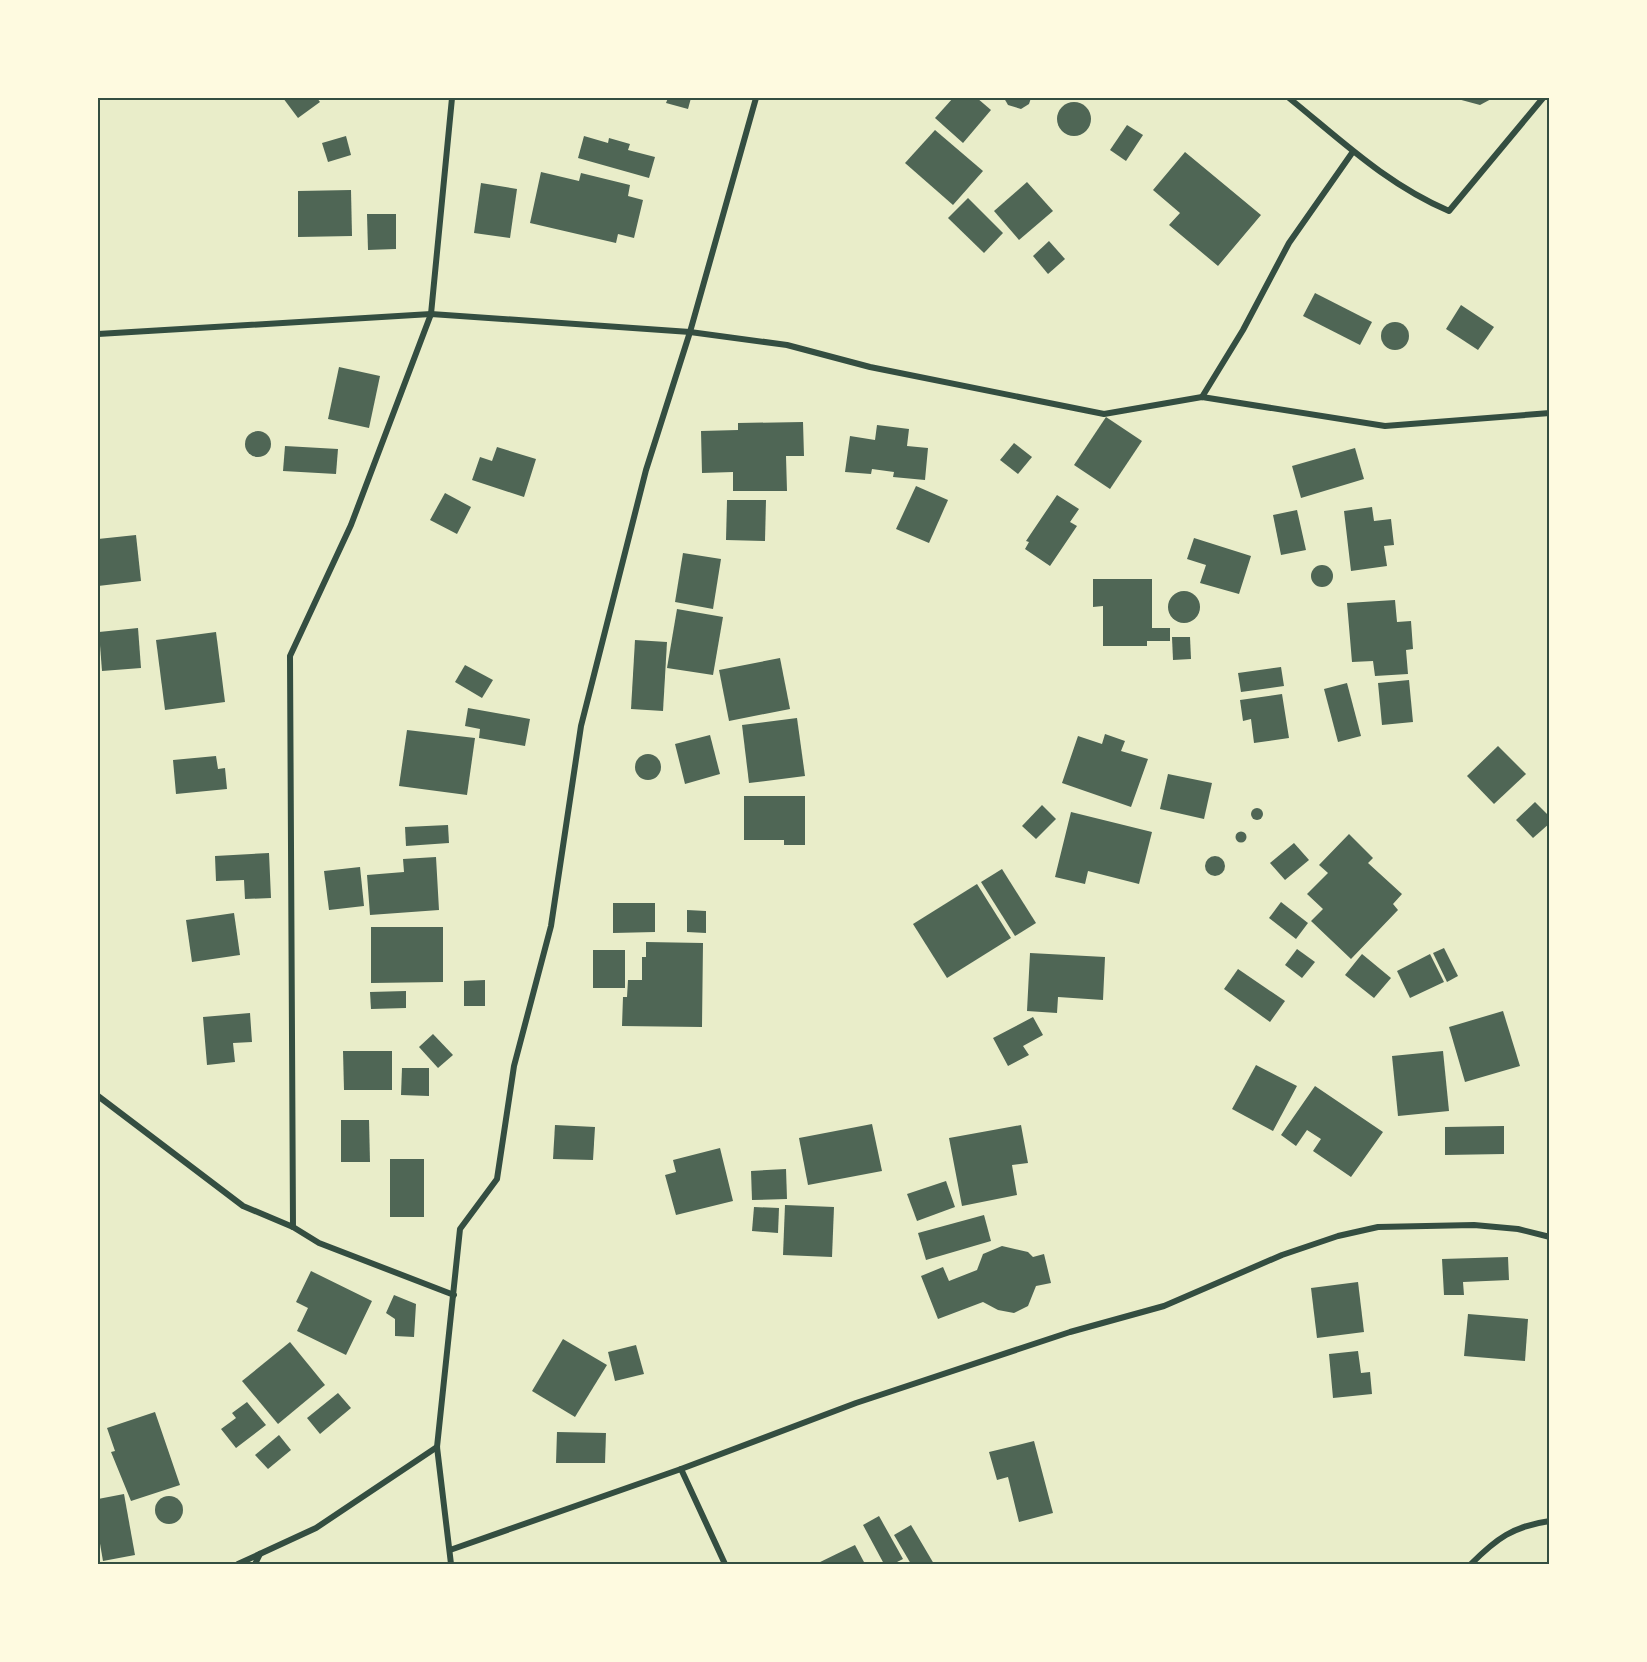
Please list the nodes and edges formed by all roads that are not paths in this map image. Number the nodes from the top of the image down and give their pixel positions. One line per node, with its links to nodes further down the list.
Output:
1 (452, 98): 6 (street)
2 (756, 98): 7 (street)
3 (1289, 98): 5 (street)
4 (1543, 98): 5 (street)
5 (1353, 153): 9 (street)
6 (431, 314): 7 (street); 8 (street); 12 (street)
7 (690, 332): 9 (street); 14 (street)
8 (98, 334)
9 (1202, 397): 10 (street)
10 (1550, 412)
11 (98, 1096): 12 (street)
12 (293, 1227): 14 (street)
13 (1550, 1237): 16 (street)
14 (454, 1295): 15 (street)
15 (437, 1447): 18 (street); 19 (street)
16 (681, 1469): 18 (street); 23 (street)
17 (1550, 1521): 24 (street)
18 (450, 1550): 22 (street)
19 (261, 1554): 20 (street); 21 (street)
20 (238, 1564)
21 (255, 1564)
22 (451, 1564)
23 (725, 1564)
24 (1471, 1564)

